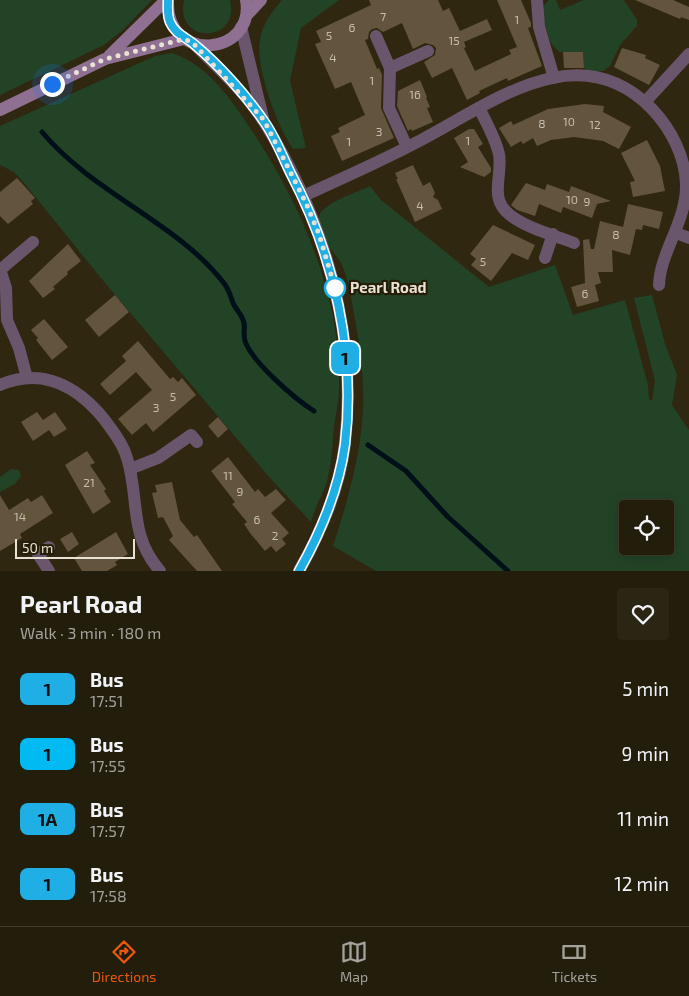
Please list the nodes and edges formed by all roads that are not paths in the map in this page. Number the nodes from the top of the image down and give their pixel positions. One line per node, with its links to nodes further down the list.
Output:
1 (167, 0): 7 (main road); 10 (main road)
2 (246, 0): 5 (main road)
3 (260, 0): 5 (main road)
4 (537, 0): 12 (street)
5 (244, 22): 7 (main road); 16 (street)
6 (376, 36): 11 (street)
7 (189, 41): 10 (main road); 16 (street)
8 (428, 51): 11 (street)
9 (689, 54): 13 (street)
10 (105, 59): 15 (main road)
11 (390, 68): 17 (street)
12 (554, 78): 13 (street); 14 (street)
13 (645, 102): 18 (street)
14 (479, 108): 17 (street); 21 (street)
15 (0, 110)
16 (264, 120): 19 (street)
17 (407, 147): 19 (street)
18 (687, 191): 20 (street)
19 (303, 196): 35 (street)
20 (676, 233): 22 (street); 27 (street)
21 (553, 234): 24 (street); 25 (street)
22 (689, 238)
23 (33, 242): 26 (street)
24 (574, 243)
25 (545, 258)
26 (0, 269): 28 (street)
27 (659, 285)
28 (27, 378): 29 (street); 31 (street)
29 (0, 385)
30 (197, 442): 31 (street)
31 (130, 469): 33 (street)
32 (49, 547): 34 (street)
33 (153, 569)
34 (49, 571)
35 (299, 571)

